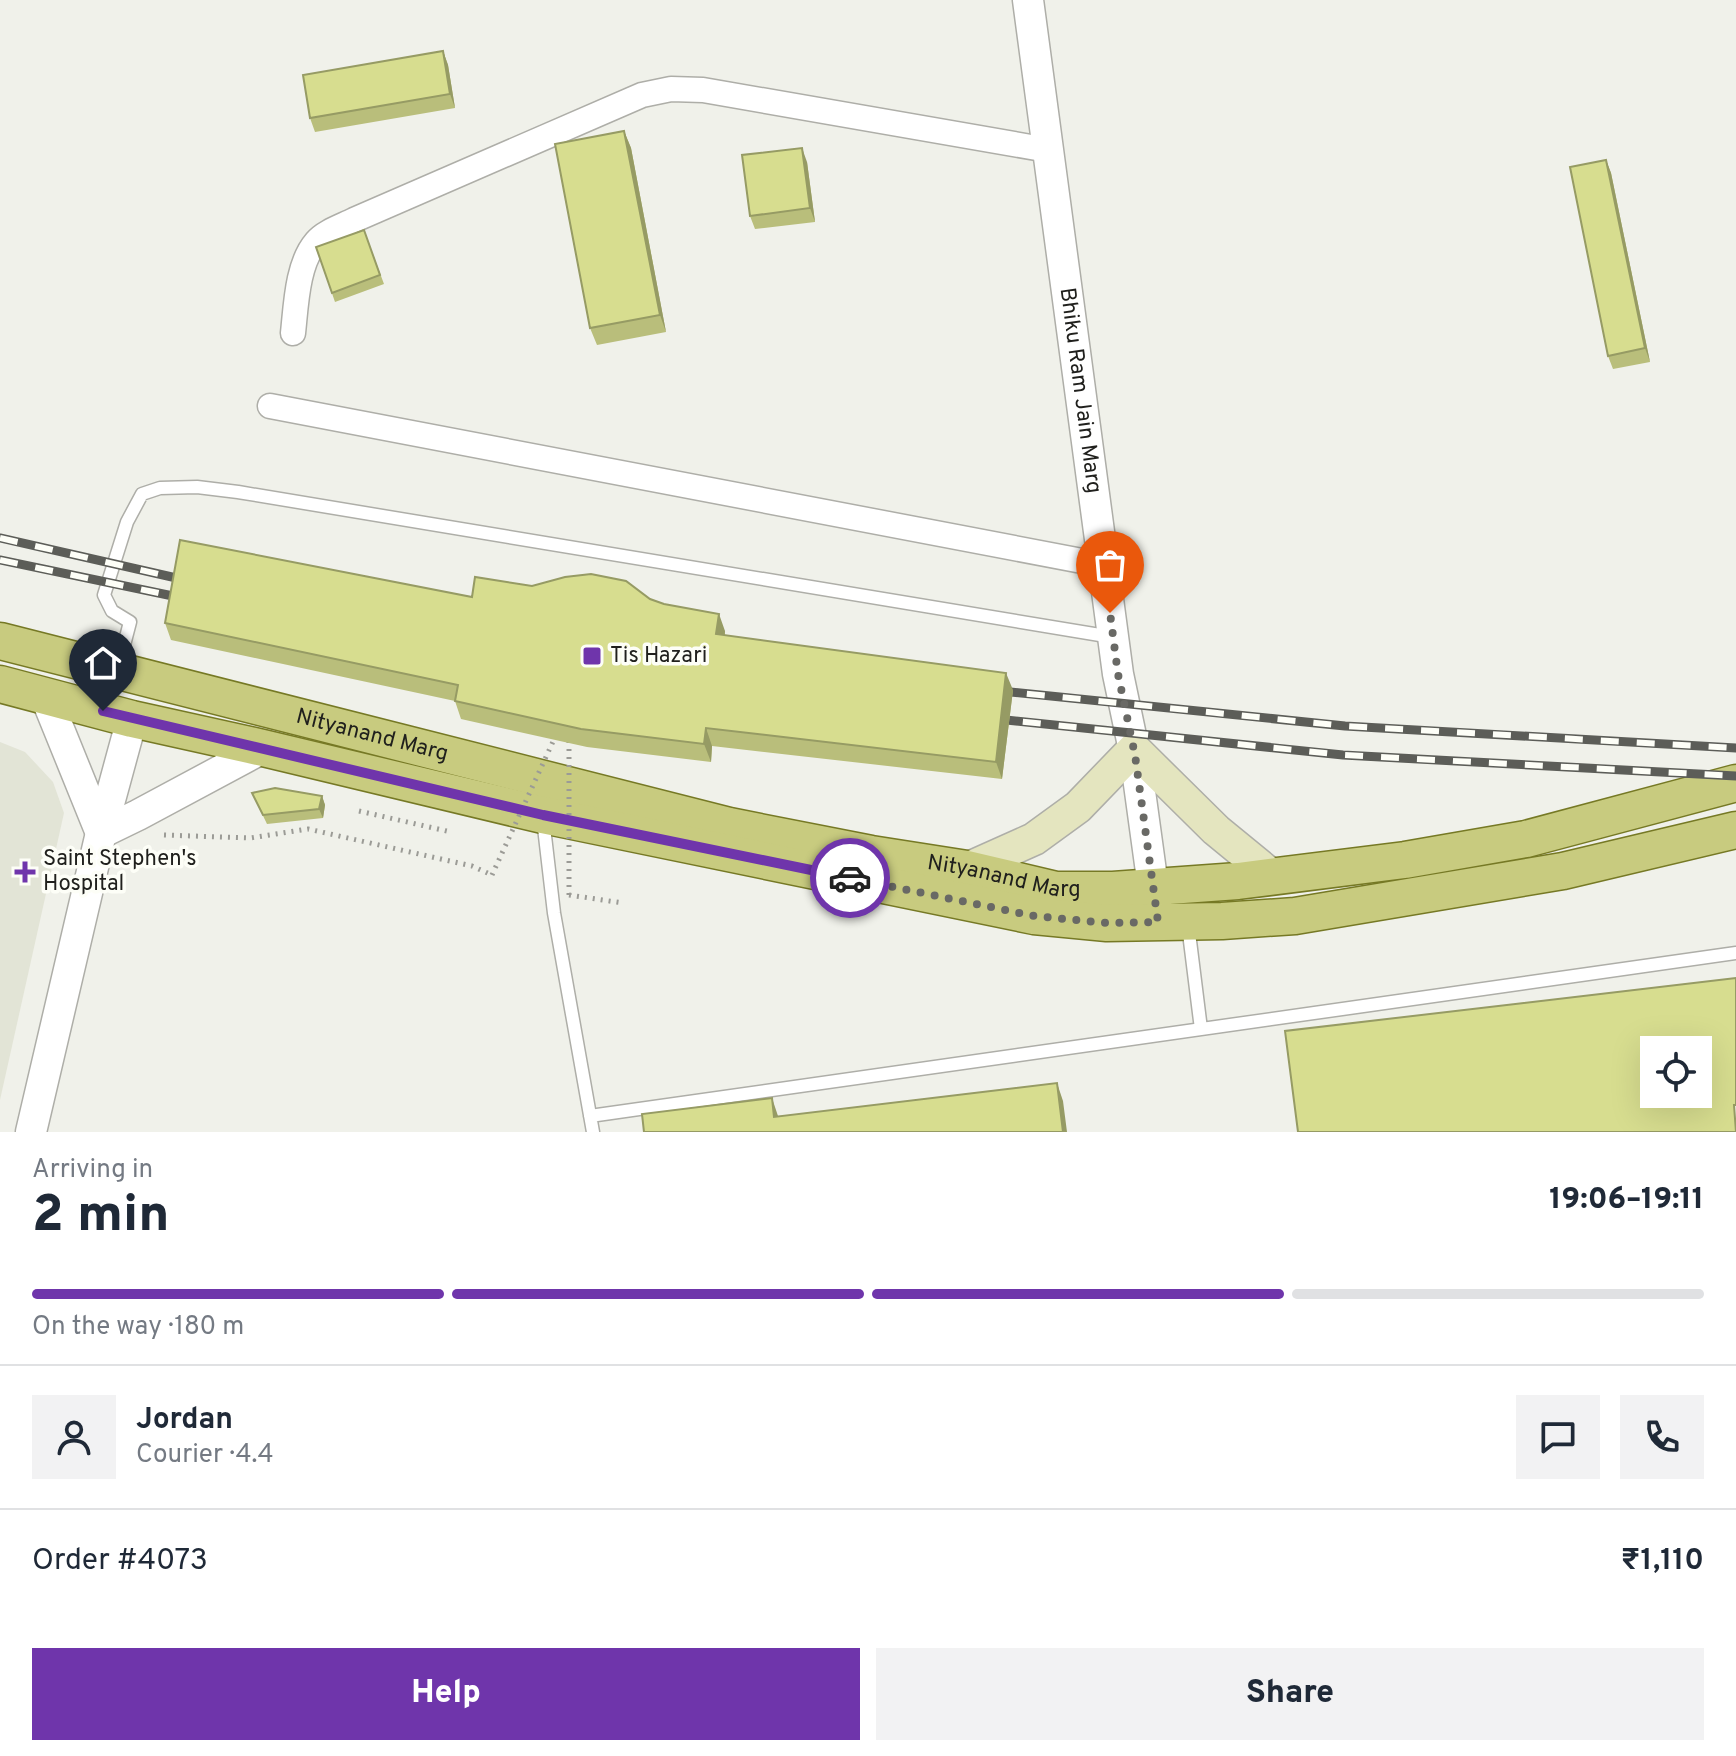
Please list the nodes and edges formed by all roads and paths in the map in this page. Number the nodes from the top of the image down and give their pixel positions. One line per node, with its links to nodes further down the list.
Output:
1 (1028, 0): 2 (street, Bhiku Ram Jain Marg)
2 (1048, 150): 3 (street); 5 (street, Bhiku Ram Jain Marg)
3 (293, 333)
4 (270, 406): 5 (street)
5 (1103, 565): 6 (street, Bhiku Ram Jain Marg)
6 (1113, 637): 8 (lane); 13 (street, Bhiku Ram Jain Marg)
7 (0, 641): 8 (main road, Nityanand Marg)
8 (117, 671): 21 (main road, Nityanand Marg)
9 (0, 684): 10 (main road, Nityanand Marg)
10 (45, 695): 11 (main road, Nityanand Marg); 19 (street)
11 (132, 719): 12 (main road, Nityanand Marg); 19 (street)
12 (263, 748): 16 (main road, Nityanand Marg); 19 (street)
13 (1134, 749): 21 (main road); 22 (main road); 24 (street, Bhiku Ram Jain Marg)
14 (1728, 785): 17 (main road); 22 (main road, Nityanand Marg)
15 (359, 811): 18 (path)
16 (543, 815): 24 (main road, Nityanand Marg); 27 (lane)
17 (1734, 831): 24 (main road, Nityanand Marg)
18 (451, 832)
19 (101, 833): 28 (street)
20 (157, 835): 23 (path, bridge)
21 (967, 869): 24 (main road, Nityanand Marg)
22 (1272, 876): 24 (main road, Nityanand Marg)
23 (623, 903)
24 (1166, 910): 26 (lane)
25 (1736, 953): 26 (lane)
26 (1201, 1029): 27 (lane)
27 (590, 1116): 29 (lane)
28 (31, 1132)
29 (593, 1132)

